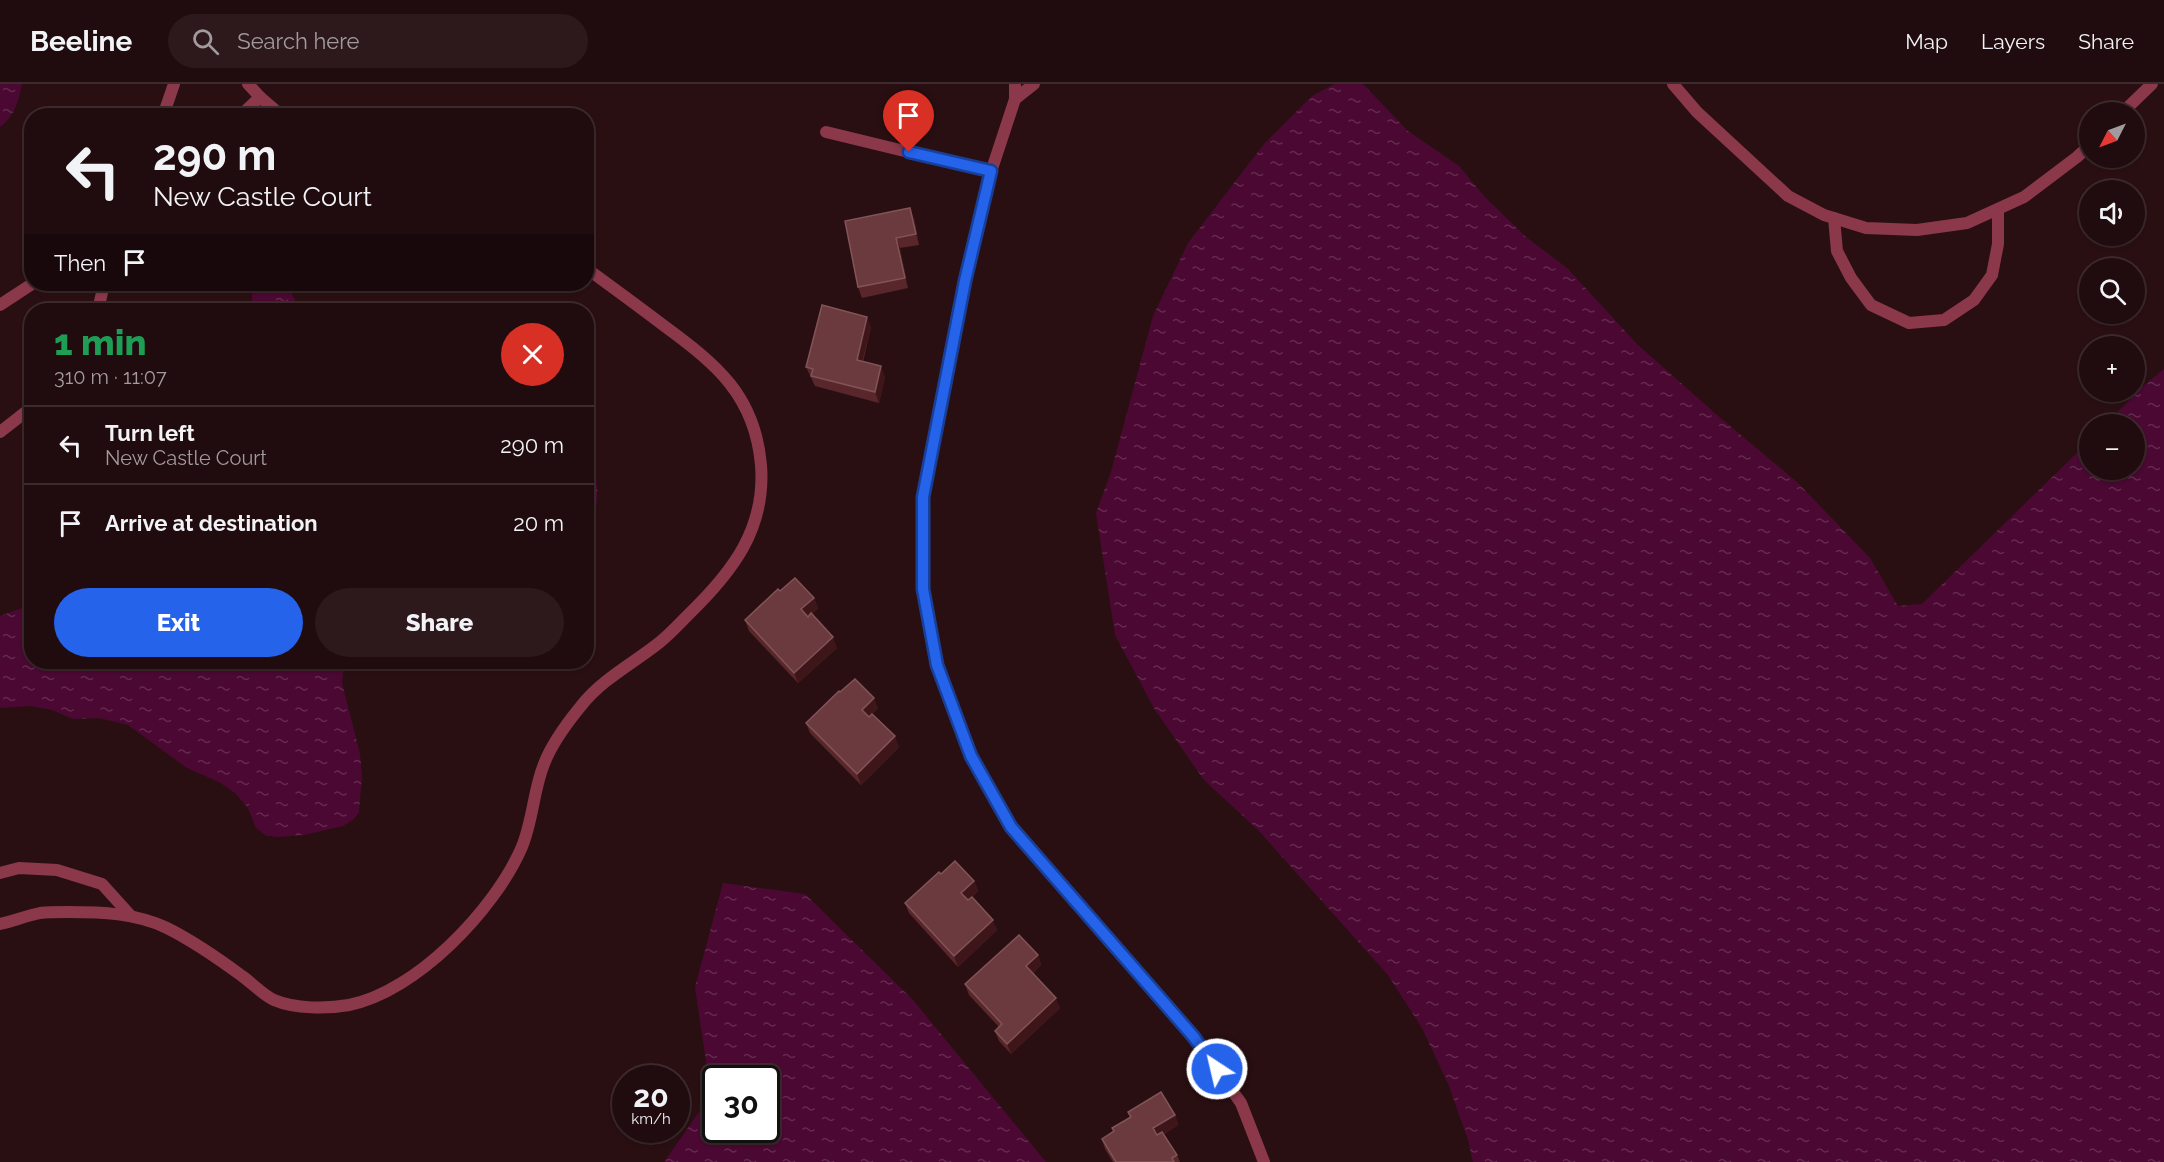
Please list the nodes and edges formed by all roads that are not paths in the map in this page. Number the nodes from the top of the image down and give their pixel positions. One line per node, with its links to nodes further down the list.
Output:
1 (174, 84): 10 (street)
2 (248, 84): 7 (street)
3 (1015, 84): 8 (street)
4 (1034, 84): 8 (street)
5 (1673, 84): 17 (street)
6 (2152, 84): 9 (street)
7 (260, 97): 11 (street); 12 (street)
8 (1015, 99): 15 (street)
9 (2133, 102)
10 (166, 108)
11 (248, 108)
12 (273, 108)
13 (826, 132): 15 (street)
14 (2079, 155): 16 (street)
15 (991, 171): 26 (street)
16 (1998, 209): 17 (street); 17 (street)
17 (1834, 218)
18 (594, 274): 24 (street)
19 (24, 289): 20 (street)
20 (0, 305)
21 (24, 413): 22 (street)
22 (0, 432)
23 (0, 873): 24 (street)
24 (130, 915): 25 (street)
25 (0, 924)
26 (1264, 1162)

